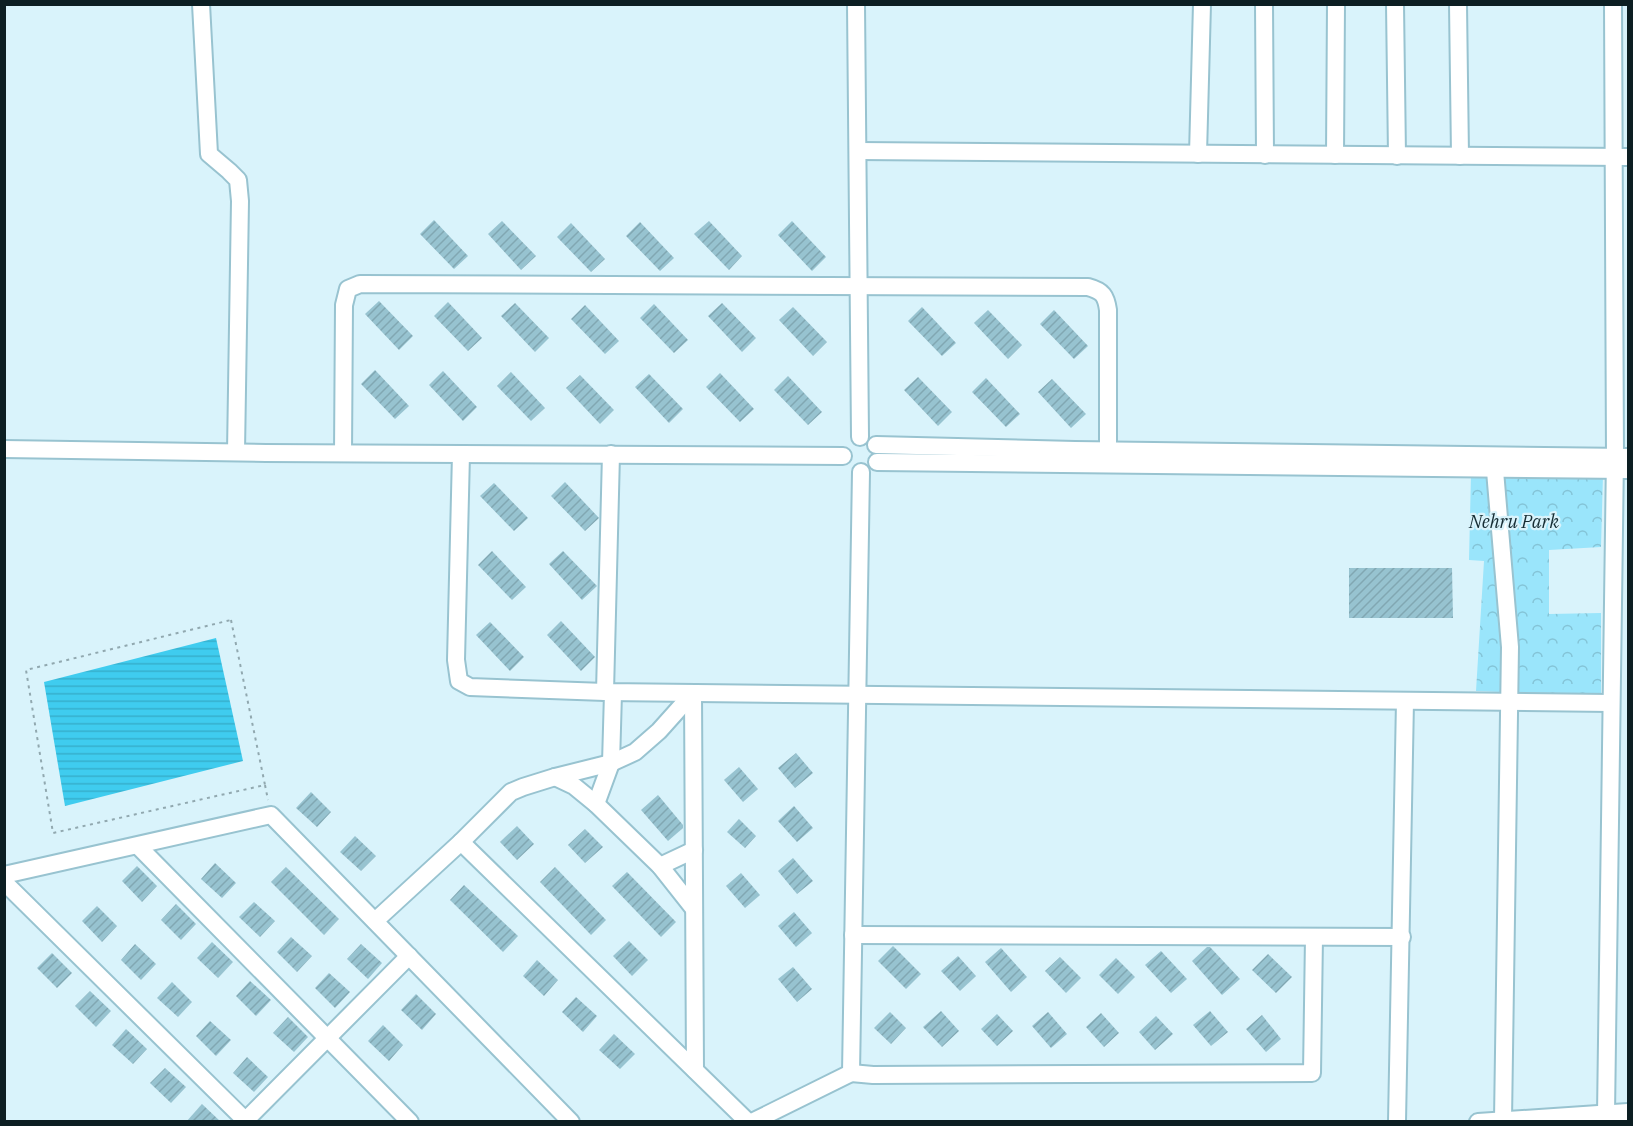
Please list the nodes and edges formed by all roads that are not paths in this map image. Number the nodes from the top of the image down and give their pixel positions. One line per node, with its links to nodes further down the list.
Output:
1 (201, 4): 22 (street)
2 (856, 4): 9 (street)
3 (1202, 4): 10 (street)
4 (1264, 4): 11 (street)
5 (1336, 4): 12 (street)
6 (1395, 4): 13 (street)
7 (1458, 4): 14 (street)
8 (1613, 4): 15 (street)
9 (858, 151): 10 (street); 16 (street)
10 (1198, 154): 11 (street)
11 (1265, 155): 12 (street)
12 (1335, 155): 13 (street)
13 (1397, 156): 14 (street)
14 (1460, 156): 15 (street)
15 (1621, 158): 17 (street)
16 (859, 287): 18 (street); 21 (street); 23 (street)
17 (1621, 310): 29 (street)
18 (860, 437): 19 (street); 26 (street)
19 (876, 445): 21 (street); 27 (street)
20 (4, 449): 22 (street)
21 (1108, 450): 28 (street)
22 (236, 452): 23 (street)
23 (343, 453): 24 (street)
24 (461, 454): 25 (street); 31 (street)
25 (611, 454): 26 (street); 31 (street)
26 (843, 456): 30 (street)
27 (877, 462): 28 (street); 30 (street)
28 (1494, 462): 29 (street); 35 (street)
29 (1622, 463): 36 (street)
30 (861, 472): 33 (street)
31 (609, 693): 32 (street); 37 (street)
32 (693, 693): 33 (street); 37 (street); 42 (street)
33 (857, 694): 34 (street); 48 (street)
34 (1405, 701): 35 (street); 50 (street)
35 (1509, 702): 36 (street); 57 (street)
36 (1611, 703): 56 (street)
37 (611, 763): 38 (street); 39 (street)
38 (555, 777): 39 (street); 40 (street)
39 (596, 804): 43 (street)
40 (460, 842): 47 (street); 53 (street)
41 (138, 846): 44 (street); 47 (street); 52 (street)
42 (694, 850): 43 (street); 46 (street)
43 (660, 866): 46 (street)
44 (4, 875)
45 (4, 882): 58 (street)
46 (694, 909): 53 (street)
47 (375, 921): 51 (street)
48 (853, 935): 49 (street); 54 (street)
49 (1314, 936): 50 (street); 54 (street)
50 (1402, 937): 62 (street)
51 (409, 956): 52 (street); 60 (street)
52 (327, 1037): 58 (street); 59 (street)
53 (695, 1070): 61 (street)
54 (851, 1072): 61 (street)
55 (1629, 1112): 56 (street)
56 (1606, 1114): 57 (street)
57 (1503, 1120): 63 (street)
58 (247, 1121)
59 (410, 1122)
60 (571, 1122)
61 (750, 1122)
62 (1397, 1122)
63 (1478, 1122)

